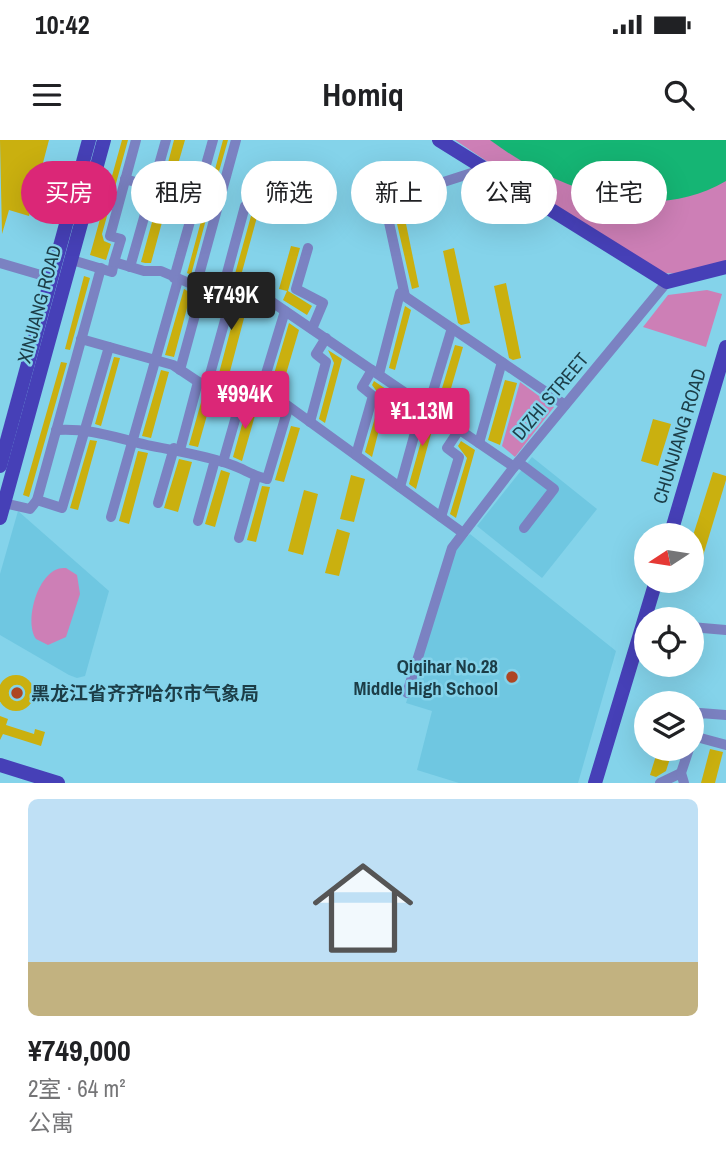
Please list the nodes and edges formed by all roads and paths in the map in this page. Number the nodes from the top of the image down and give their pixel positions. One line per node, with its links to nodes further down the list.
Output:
1 (89, 140): 27 (main road, XINJIANG ROAD)
2 (104, 140): 21 (main road, XINJIANG ROAD)
3 (136, 140): 12 (street)
4 (166, 140): 8 (street)
5 (213, 140): 9 (street)
6 (236, 140): 11 (street)
7 (439, 140): 10 (main road)
8 (160, 161)
9 (207, 161)
10 (472, 161)
11 (227, 173)
12 (125, 179): 13 (street); 22 (street)
13 (131, 181)
14 (557, 214): 29 (main road)
15 (241, 221): 31 (street)
16 (142, 224): 24 (street)
17 (190, 224): 28 (street)
18 (214, 224): 30 (street)
19 (389, 224): 32 (street)
20 (308, 248): 36 (street)
21 (72, 260): 26 (street); 64 (main road, XINJIANG ROAD)
22 (114, 262): 24 (street); 26 (street)
23 (0, 263): 27 (street)
24 (130, 267): 28 (street)
25 (726, 267): 29 (main road)
26 (101, 268): 38 (street)
27 (51, 278): 60 (main road, XINJIANG ROAD)
28 (176, 279): 30 (street); 41 (street)
29 (667, 282): 48 (street, DIZHI STREET)
30 (199, 286): 31 (street); 33 (street)
31 (223, 288): 34 (street)
32 (405, 296): 35 (street); 44 (street)
33 (198, 304): 43 (street); 45 (street)
34 (285, 311): 36 (street); 50 (street)
35 (452, 328): 42 (street); 49 (street)
36 (312, 329): 37 (street)
37 (326, 338): 44 (street); 50 (street)
38 (81, 340): 39 (street); 52 (street)
39 (108, 347): 41 (street); 51 (street)
40 (725, 354): 70 (main road, CHUNJIANG ROAD)
41 (156, 360): 43 (street); 54 (street)
42 (502, 362): 48 (street); 55 (street)
43 (180, 370): 45 (street)
44 (376, 372): 47 (street); 57 (street)
45 (203, 383): 46 (street); 56 (street)
46 (243, 392): 58 (street); 61 (street)
47 (418, 401): 49 (street); 62 (street)
48 (565, 405): 59 (street, DIZHI STREET)
49 (429, 408): 53 (street)
50 (310, 422): 57 (street)
51 (86, 428): 52 (street); 54 (street); 63 (street)
52 (56, 430): 63 (street)
53 (460, 430): 55 (street); 67 (street)
54 (133, 441): 56 (street); 66 (street)
55 (479, 443): 59 (street)
56 (177, 449): 58 (street); 65 (street)
57 (356, 455): 62 (street)
58 (219, 461): 61 (street); 69 (street)
59 (516, 464): 71 (street); 72 (street, DIZHI STREET)
60 (0, 466)
61 (256, 477): 73 (street)
62 (400, 487): 67 (street)
63 (37, 500): 64 (street)
64 (4, 503): 68 (main road, XINJIANG ROAD)
65 (158, 503)
66 (111, 517)
67 (441, 517): 72 (street)
68 (0, 518)
69 (198, 521)
70 (674, 523)
71 (524, 528)
72 (463, 533): 77 (street, DIZHI STREET)
73 (239, 538)
74 (704, 627): 75 (street)
75 (726, 630)
76 (634, 658): 84 (main road)
77 (407, 693)
78 (704, 713): 79 (street)
79 (726, 715)
80 (704, 741): 81 (street)
81 (726, 745)
82 (0, 765): 85 (main road)
83 (683, 778): 86 (street); 87 (street)
84 (600, 782)
85 (58, 783)
86 (660, 783)
87 (690, 783)

